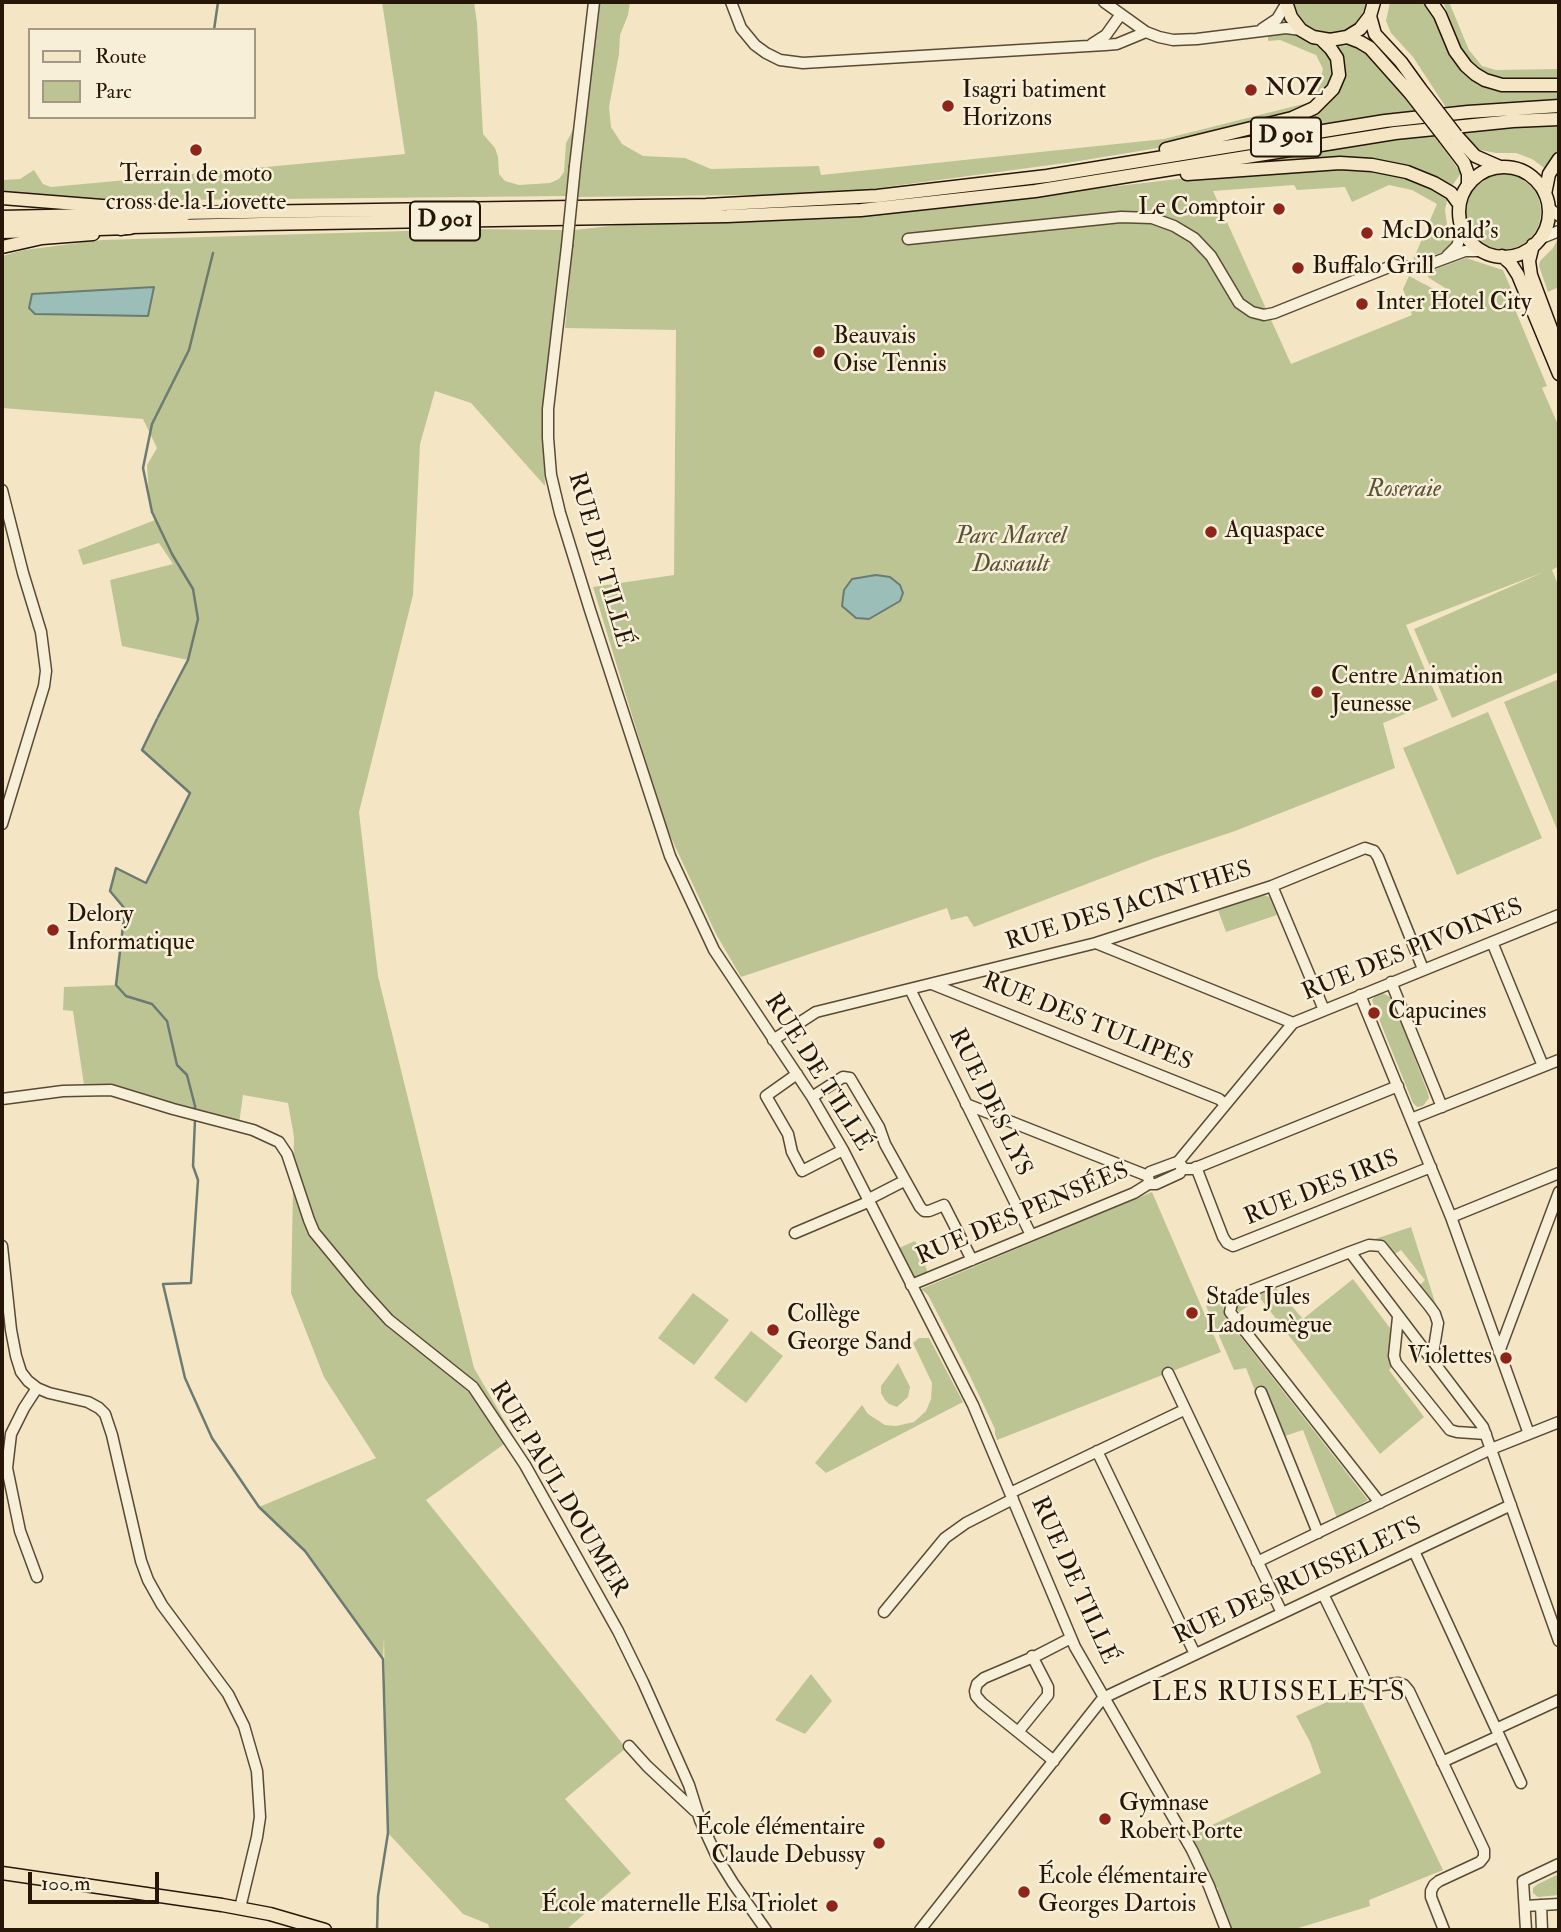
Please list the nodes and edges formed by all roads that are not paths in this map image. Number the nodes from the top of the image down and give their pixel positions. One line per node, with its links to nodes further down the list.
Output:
1 (594, 2): 56 (street, RUE DE TILLÉ, bridge)
2 (731, 2): 14 (street)
3 (1104, 2): 7 (street)
4 (1374, 2): 8 (main road)
5 (1431, 2): 15 (main road)
6 (1286, 3): 9 (main road); 11 (street)
7 (1121, 15): 10 (street); 14 (street)
8 (1370, 16): 12 (main road); 16 (main road)
9 (1301, 30): 11 (street); 13 (main road)
10 (1146, 32): 11 (street); 14 (street)
11 (1252, 32)
12 (1346, 37): 13 (main road); 16 (main road)
13 (1321, 40): 23 (main road)
14 (1086, 46)
15 (1559, 85)
16 (1415, 90): 19 (main road, bridge)
17 (1559, 106): 23 (main road, D 901)
18 (1559, 119): 22 (main road, D 901)
19 (1450, 137): 21 (main road); 24 (main road)
20 (1559, 159): 26 (main road)
21 (1501, 167): 24 (main road); 26 (main road)
22 (1120, 177): 27 (main road); 31 (main road, D 901)
23 (1013, 181): 28 (main road, D 901)
24 (1468, 184): 27 (main road)
25 (2, 198): 28 (main road)
26 (1546, 201): 29 (street); 36 (main road)
27 (1460, 204): 32 (main road)
28 (184, 214): 30 (highway, D 901)
29 (1559, 216)
30 (2, 218)
31 (131, 227): 33 (highway, D 901); 37 (main road)
32 (1462, 229): 38 (main road); 40 (street)
33 (2, 231)
34 (1559, 231): 36 (street)
35 (908, 239): 40 (street)
36 (1536, 242): 39 (main road); 41 (main road)
37 (2, 247)
38 (1482, 251): 39 (main road); 40 (street)
39 (1502, 256): 41 (main road)
40 (1442, 259)
41 (1555, 352): 42 (main road)
42 (1559, 374)
43 (2, 490): 44 (street)
44 (2, 824)
45 (1272, 886): 48 (street, RUE DES JACINTHES); 49 (street, RUE DES JACINTHES); 54 (street)
46 (1559, 915): 47 (street, RUE DES PIVOINES)
47 (1492, 942): 49 (street, RUE DES PIVOINES); 58 (street)
48 (1096, 943): 51 (street, RUE DES JACINTHES); 55 (street)
49 (1423, 970): 50 (street, RUE DES PIVOINES)
50 (1391, 982): 53 (street, RUE DES PIVOINES); 65 (street)
51 (932, 984): 52 (street, RUE DES JACINTHES); 64 (street, RUE DES TULIPES)
52 (910, 989): 56 (street, RUE DES JACINTHES); 63 (street, RUE DES LYS)
53 (1360, 995): 54 (street, RUE DES PIVOINES); 60 (street)
54 (1324, 1010): 55 (street, RUE DES PIVOINES)
55 (1293, 1023): 64 (street, RUE DES PIVOINES)
56 (773, 1040): 59 (street, RUE DE TILLÉ)
57 (1559, 1060): 58 (street)
58 (1543, 1066): 65 (street)
59 (797, 1073): 61 (street, RUE DE TILLÉ); 67 (street)
60 (1398, 1086): 66 (street); 69 (street, RUE DES PENSÉES)
61 (812, 1097): 67 (street, RUE DE TILLÉ); 73 (street)
62 (2, 1099): 118 (street, RUE PAUL DOUMER)
63 (966, 1104): 72 (street); 78 (street, RUE DES LYS)
64 (1225, 1104): 68 (street, RUE DES PIVOINES)
65 (1442, 1107): 66 (street)
66 (1411, 1119): 70 (street)
67 (842, 1150): 75 (street, RUE DE TILLÉ)
68 (1180, 1165): 69 (street, RUE DES PENSÉES); 72 (street, RUE DES PENSÉES)
69 (1196, 1167): 70 (street, RUE DES IRIS)
70 (1431, 1167): 76 (street)
71 (1559, 1173): 76 (street)
72 (1149, 1179): 78 (street, RUE DES PENSÉES)
73 (904, 1181): 75 (street); 81 (street)
74 (1559, 1192): 84 (street)
75 (868, 1201): 77 (street); 82 (street, RUE DE TILLÉ)
76 (1451, 1217): 84 (street)
77 (795, 1233)
78 (1031, 1236): 81 (street, RUE DES PENSÉES)
79 (2, 1246): 87 (street)
80 (1350, 1252): 83 (street); 85 (street); 97 (street)
81 (971, 1260): 82 (street, RUE DES PENSÉES)
82 (911, 1285): 96 (street, RUE DE TILLÉ)
83 (1398, 1317): 85 (street); 91 (street)
84 (1499, 1352): 92 (street)
85 (1432, 1360): 91 (street)
86 (1168, 1373): 89 (street)
87 (37, 1388): 93 (street); 124 (street)
88 (1261, 1392): 99 (street)
89 (1184, 1410): 95 (street); 101 (street)
90 (1559, 1422): 92 (street)
91 (1486, 1434): 94 (street)
92 (1529, 1434): 94 (street)
93 (6, 1441): 102 (street)
94 (1491, 1449): 97 (street); 98 (street)
95 (1097, 1451): 96 (street); 108 (street)
96 (1012, 1496): 104 (street); 106 (street, RUE DE TILLÉ)
97 (1380, 1503): 99 (street)
98 (1511, 1505): 100 (street, RUE DES RUISSELETS); 107 (street)
99 (1318, 1533): 101 (street)
100 (1414, 1551): 103 (street, RUE DES RUISSELETS); 113 (street)
101 (1257, 1562): 105 (street)
102 (37, 1577)
103 (1323, 1594): 105 (street, RUE DES RUISSELETS); 116 (street)
104 (884, 1612)
105 (1282, 1613): 108 (street, RUE DES RUISSELETS)
106 (1071, 1638): 109 (street); 110 (street, RUE DE TILLÉ)
107 (1559, 1641)
108 (1195, 1654): 110 (street, RUE DES RUISSELETS)
109 (1032, 1656): 112 (street); 112 (street)
110 (1103, 1698): 115 (street); 129 (street, RUE DE TILLÉ)
111 (1559, 1700): 113 (street)
112 (1018, 1732): 115 (street)
113 (1498, 1732): 116 (street); 117 (street)
114 (629, 1746): 118 (street)
115 (1054, 1761): 128 (street)
116 (1442, 1762): 130 (street)
117 (1521, 1783)
118 (697, 1813): 127 (street, RUE PAUL DOUMER)
119 (1559, 1864): 123 (street)
120 (2, 1873): 124 (main road)
121 (1559, 1904): 122 (street)
122 (1541, 1905): 123 (street); 132 (street)
123 (1525, 1906): 131 (street)
124 (240, 1908): 125 (main road)
125 (295, 1926): 126 (main road)
126 (325, 1930)
127 (766, 1930)
128 (920, 1930)
129 (1226, 1930)
130 (1444, 1930)
131 (1527, 1930)
132 (1542, 1930)

